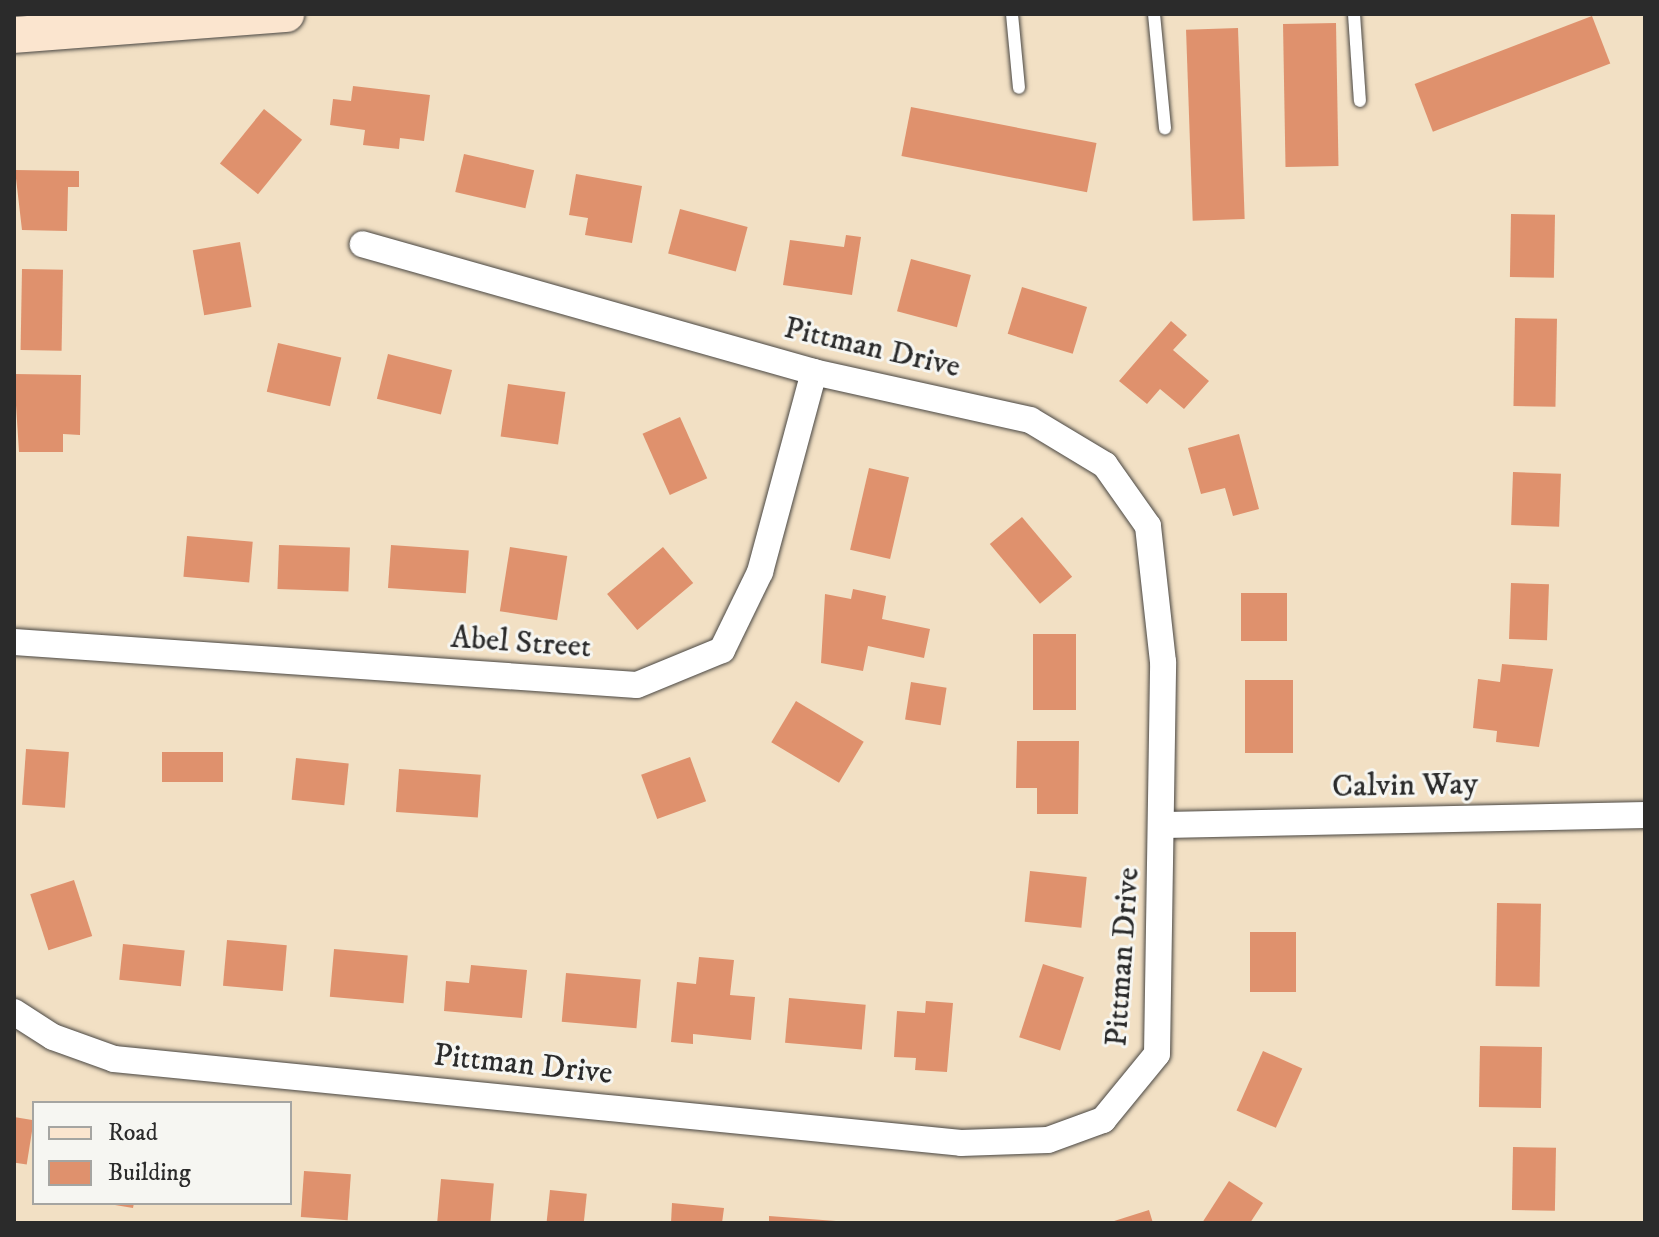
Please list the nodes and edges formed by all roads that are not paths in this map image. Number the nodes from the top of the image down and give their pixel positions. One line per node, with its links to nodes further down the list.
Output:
1 (286, 14): 5 (main road)
2 (1012, 14): 6 (lane)
3 (1154, 14): 8 (lane)
4 (1354, 14): 7 (lane)
5 (14, 35)
6 (1019, 88)
7 (1360, 101)
8 (1165, 128)
9 (363, 244): 10 (street, Pittman Drive)
10 (814, 372): 11 (street, Abel Street); 13 (street, Pittman Drive)
11 (14, 642)
12 (1645, 815): 13 (street, Calvin Way)
13 (1166, 825): 14 (street, Pittman Drive)
14 (14, 1012)

